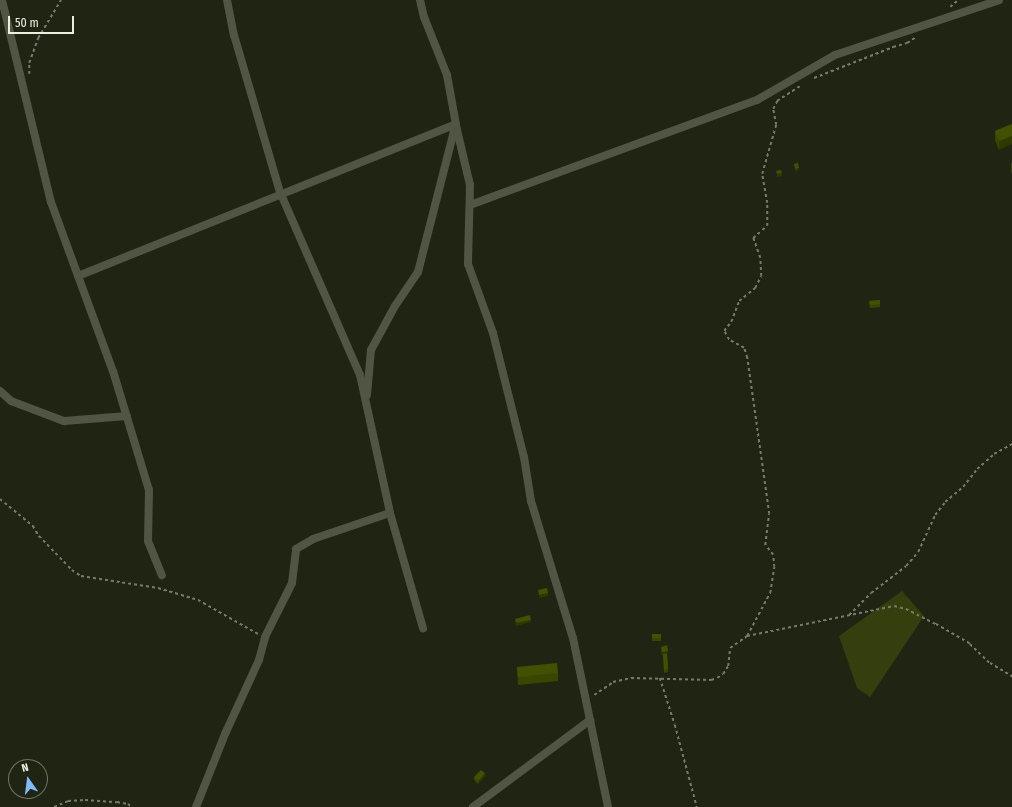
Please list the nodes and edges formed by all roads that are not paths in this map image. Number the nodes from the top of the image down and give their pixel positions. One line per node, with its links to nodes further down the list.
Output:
1 (2, 0): 8 (street)
2 (227, 0): 6 (street)
3 (420, 0): 5 (street)
4 (999, 0): 7 (street)
5 (456, 124): 6 (street); 7 (street); 10 (street)
6 (281, 194): 8 (street); 10 (street)
7 (470, 205): 15 (street)
8 (78, 276): 11 (street)
9 (0, 390): 11 (street)
10 (366, 402): 12 (street)
11 (127, 416): 13 (street)
12 (390, 513): 14 (street); 16 (street)
13 (162, 575)
14 (424, 628)
15 (590, 720): 17 (street); 18 (street)
16 (196, 807)
17 (473, 807)
18 (608, 807)

